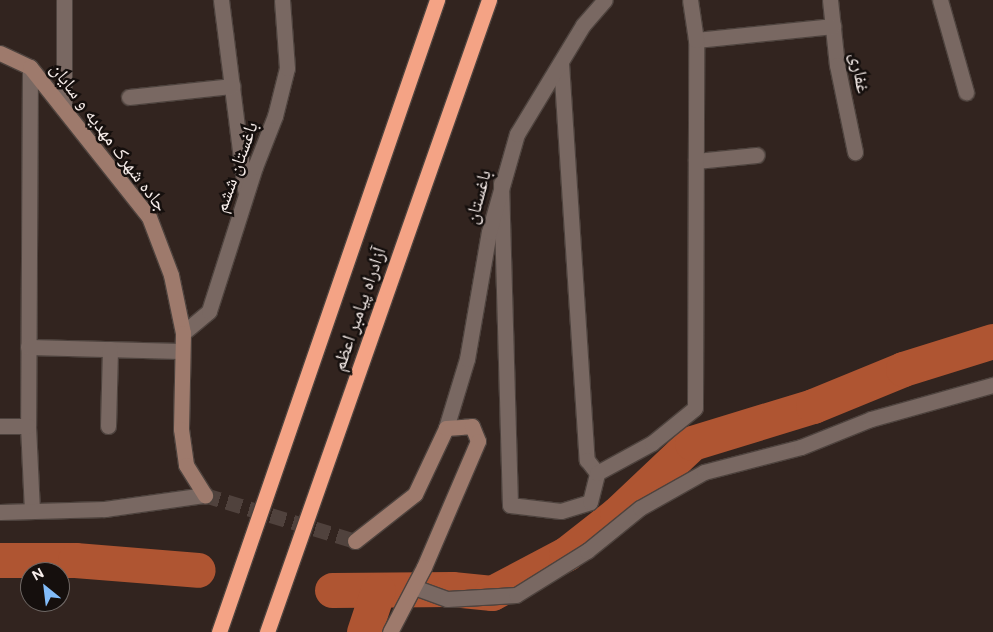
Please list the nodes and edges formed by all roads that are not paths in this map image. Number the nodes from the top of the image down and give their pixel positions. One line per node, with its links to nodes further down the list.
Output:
1 (64, 0): 18 (street)
2 (221, 0): 15 (street)
3 (282, 0): 23 (street, باغستان ششم)
4 (437, 0): 38 (highway, آزادراه پیامبر اعظم)
5 (489, 0): 39 (highway, آزادراه پیامبر اعظم)
6 (605, 0): 13 (street, باغستان)
7 (690, 0): 11 (street)
8 (830, 0): 10 (street, غفاری)
9 (940, 0): 16 (street)
10 (833, 26): 11 (street); 19 (street, غفاری)
11 (696, 40): 21 (street)
12 (0, 53): 14 (street, جاده شهرک مهدیه و سایان)
13 (561, 63): 22 (street, باغستان); 33 (street)
14 (30, 67): 18 (street, جاده شهرک مهدیه و سایان); 25 (street)
15 (232, 86): 17 (street); 23 (street)
16 (966, 92)
17 (129, 97)
18 (64, 108): 24 (street, جاده شهرک مهدیه و سایان)
19 (855, 152)
20 (758, 154): 21 (street)
21 (696, 161): 33 (street)
22 (501, 183): 32 (street, باغستان); 33 (street)
23 (246, 195): 24 (street, باغستان ششم)
24 (183, 333): 27 (street, جاده شهرک مهدیه و سایان)
25 (28, 347): 26 (street); 30 (street)
26 (110, 349): 27 (street); 31 (street)
27 (182, 351): 34 (street, جاده شهرک مهدیه و سایان)
28 (993, 385): 37 (street)
29 (0, 426): 30 (street)
30 (28, 426): 34 (street)
31 (108, 426)
32 (446, 428): 36 (street); 37 (street)
33 (597, 473)
34 (32, 510): 35 (street)
35 (0, 512)
36 (355, 541)
37 (414, 587): 40 (street)
38 (219, 632)
39 (267, 632)
40 (390, 632)

